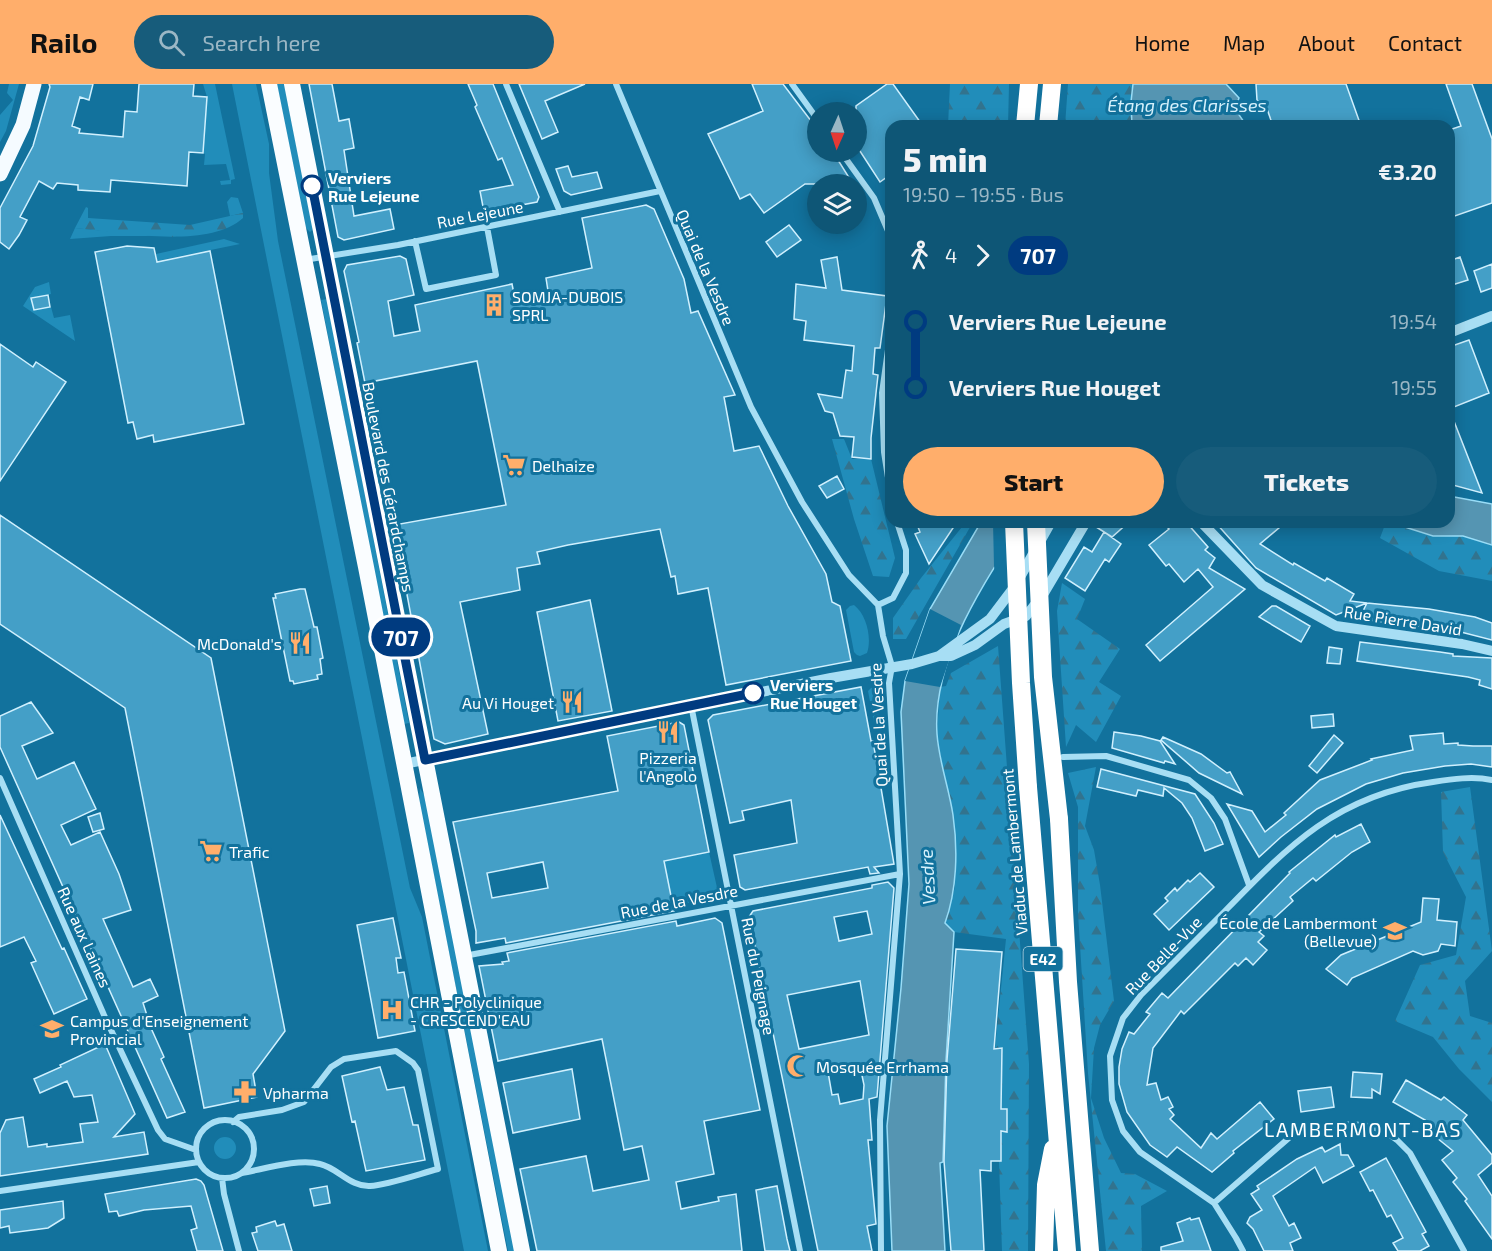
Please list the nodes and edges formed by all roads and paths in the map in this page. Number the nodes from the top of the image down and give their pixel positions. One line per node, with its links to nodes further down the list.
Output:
1 (34, 84): 13 (main road)
2 (269, 84): 20 (highway)
3 (292, 84): 19 (highway, Boulevard des Gérardchamps)
4 (507, 84): 15 (street)
5 (615, 84): 14 (street, Quai de la Vesdre)
6 (792, 84): 9 (street)
7 (1052, 84): 11 (highway)
8 (1028, 87): 10 (highway)
9 (807, 105)
10 (1025, 120)
11 (1049, 120)
12 (848, 162): 16 (street)
13 (0, 174)
14 (660, 190): 15 (street, Rue Lejeune); 31 (street, Quai de la Vesdre)
15 (560, 212): 17 (street, Rue Lejeune)
16 (885, 224)
17 (488, 227): 18 (street, Rue Lejeune); 18 (street)
18 (415, 241): 19 (street, Rue Lejeune)
19 (326, 256): 20 (street, Rue Lejeune); 37 (highway, Boulevard des Gérardchamps)
20 (304, 260): 38 (highway)
21 (1492, 316): 22 (street)
22 (1455, 331)
23 (885, 371): 24 (street)
24 (885, 458)
25 (899, 528): 31 (street)
26 (1014, 528): 46 (highway, Viaduc de Lambermont / E42, bridge)
27 (1036, 528): 60 (highway, E42, bridge)
28 (1048, 528): 32 (street)
29 (1082, 528): 32 (street)
30 (1207, 528): 33 (street, Rue Pierre David)
31 (878, 605): 34 (street, Quai de la Vesdre)
32 (952, 651): 34 (street)
33 (1492, 651)
34 (892, 666): 35 (street); 41 (street, Quai de la Vesdre)
35 (692, 705): 37 (street); 43 (street, Rue du Peignage)
36 (1063, 757): 42 (street)
37 (425, 760): 38 (street); 44 (highway, Boulevard des Gérardchamps)
38 (404, 764): 54 (highway)
39 (0, 778): 47 (street, Rue aux Laines)
40 (1492, 780): 42 (street)
41 (900, 873): 43 (street, Rue de la Vesdre); 57 (street, Quai de la Vesdre)
42 (1249, 885): 52 (street, Rue Belle-Vue)
43 (731, 904): 44 (street, Rue de la Vesdre); 56 (street, Rue du Peignage)
44 (463, 956): 55 (highway, Boulevard des Gérardchamps)
45 (233, 1122): 47 (street); 49 (street); 49 (street)
46 (1057, 1130): 58 (highway); 59 (highway, Viaduc de Lambermont / E42)
47 (196, 1150): 48 (street)
48 (199, 1162): 50 (street); 51 (street)
49 (242, 1173): 50 (street)
50 (222, 1178): 53 (street)
51 (0, 1191)
52 (1214, 1203): 61 (street, Rue Belle-Vue); 62 (street)
53 (239, 1251)
54 (499, 1251)
55 (522, 1251)
56 (800, 1251)
57 (881, 1251)
58 (1044, 1251)
59 (1067, 1251)
60 (1090, 1251)
61 (1243, 1251)
62 (1464, 1251)

